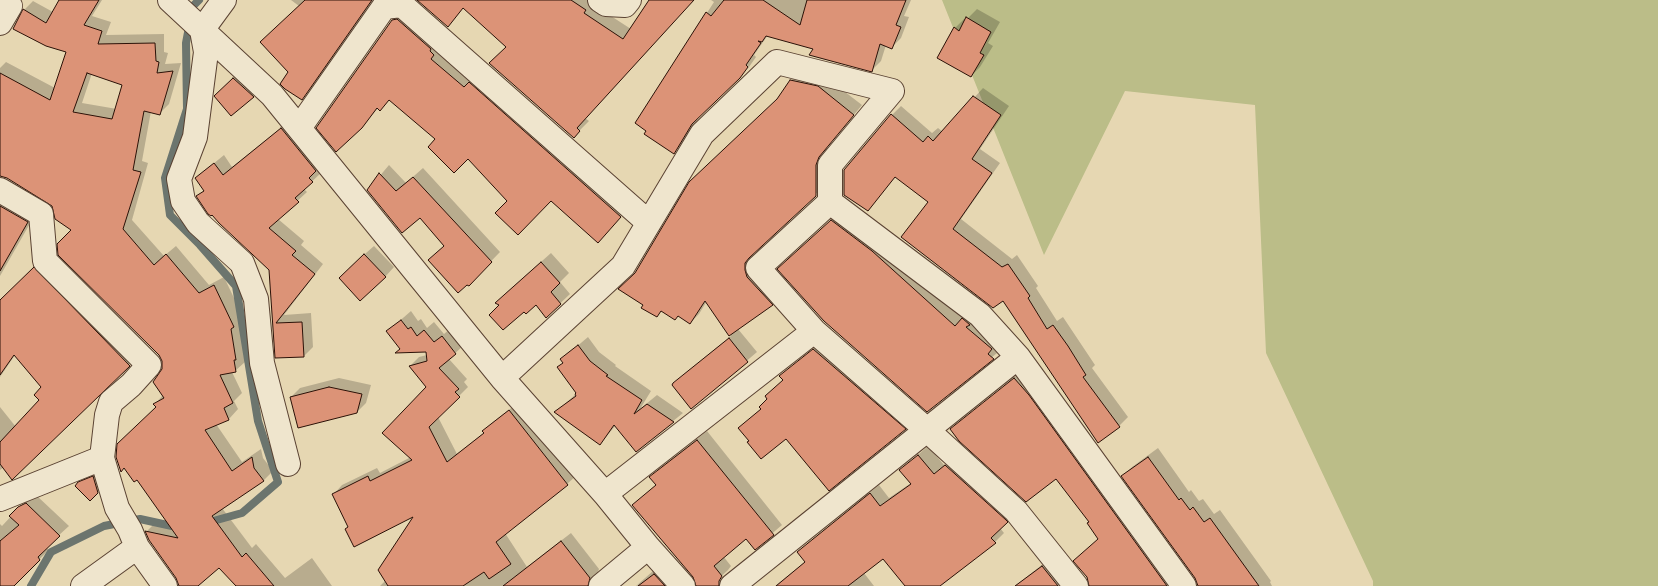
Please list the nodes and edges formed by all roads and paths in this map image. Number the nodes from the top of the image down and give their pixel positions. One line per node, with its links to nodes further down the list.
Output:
1 (5, 0): 6 (street)
2 (224, 0): 5 (street)
3 (600, 0): 4 (street)
4 (628, 0)
5 (188, 17): 7 (street); 16 (street)
6 (0, 23)
7 (299, 128): 10 (street); 13 (street)
8 (0, 190): 15 (street)
9 (830, 202): 10 (street); 11 (street); 12 (street)
10 (649, 222): 13 (street)
11 (814, 331): 14 (street); 17 (street)
12 (1018, 357): 14 (street); 27 (street)
13 (502, 378): 17 (street)
14 (927, 430): 25 (street); 26 (street)
15 (102, 458): 18 (street); 19 (street)
16 (288, 464)
17 (605, 494): 20 (street)
18 (0, 499)
19 (133, 538): 21 (street); 22 (street)
20 (648, 547): 23 (street); 24 (street)
21 (83, 586)
22 (165, 586)
23 (602, 586)
24 (682, 586)
25 (732, 586)
26 (1076, 586)
27 (1184, 586)

